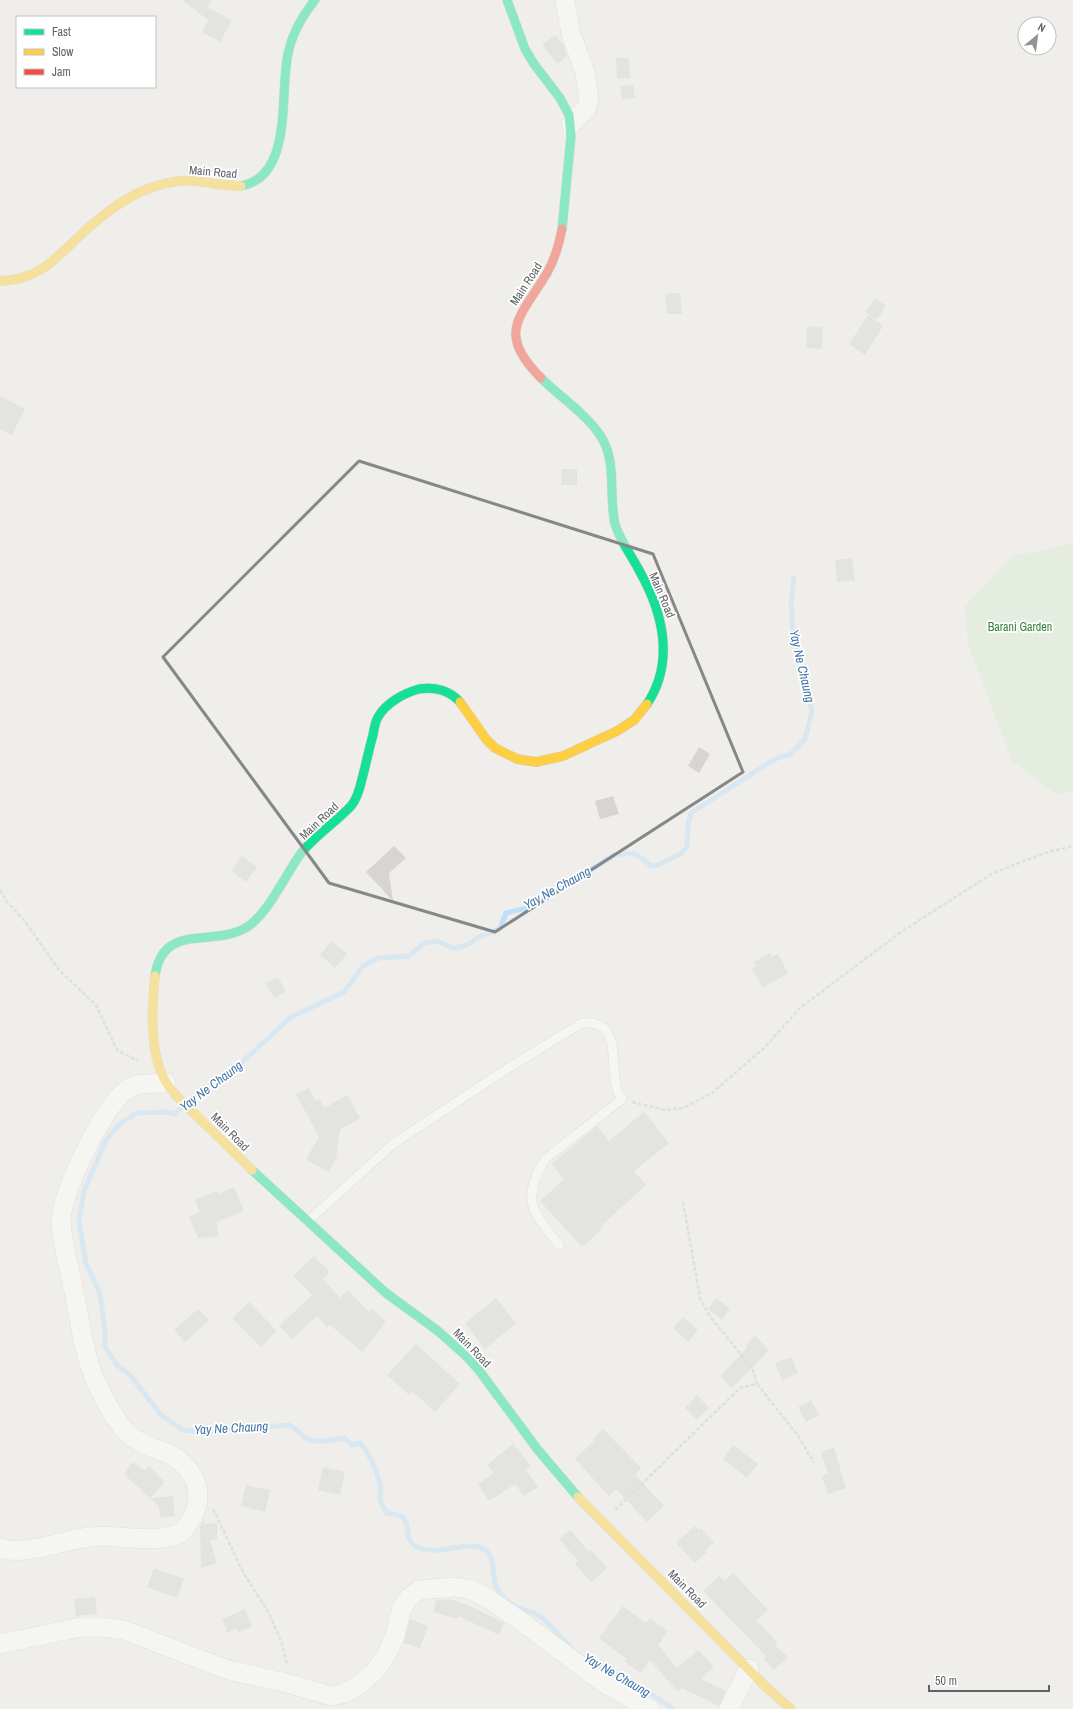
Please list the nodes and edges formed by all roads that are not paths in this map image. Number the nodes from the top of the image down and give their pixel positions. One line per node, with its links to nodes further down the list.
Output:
1 (315, 0): 5 (main road, Main Road)
2 (507, 0): 4 (main road, Main Road)
3 (565, 0): 4 (street)
4 (571, 124): 6 (main road, Main Road)
5 (0, 281)
6 (164, 1078): 7 (main road, Main Road); 9 (street)
7 (307, 1222): 8 (lane); 11 (main road, Main Road)
8 (559, 1244)
9 (0, 1548)
10 (0, 1644): 12 (street)
11 (749, 1669): 13 (street); 14 (main road, Main Road)
12 (650, 1709)
13 (729, 1709)
14 (790, 1709)

